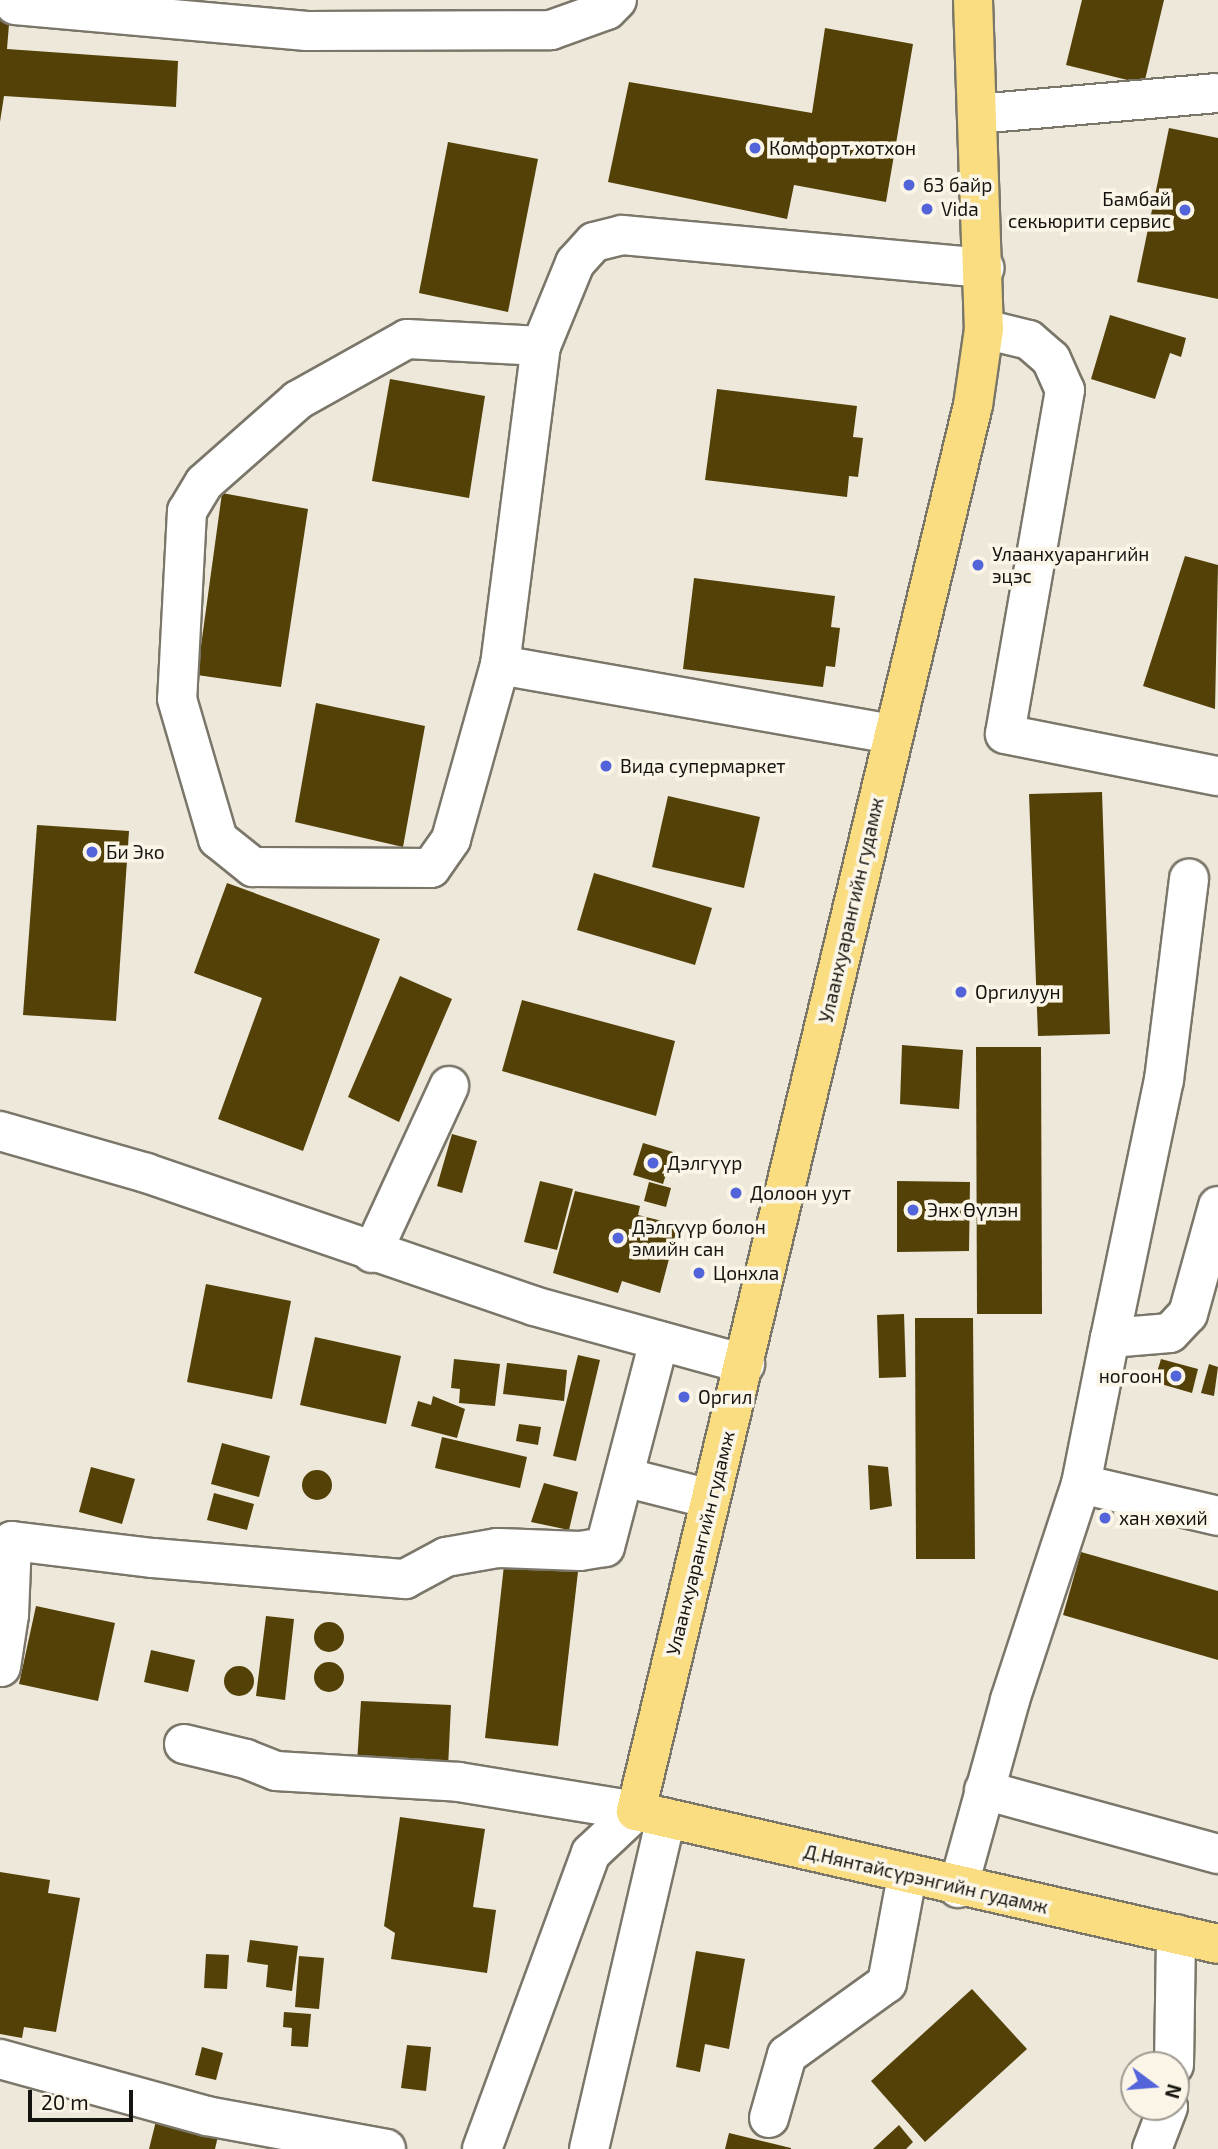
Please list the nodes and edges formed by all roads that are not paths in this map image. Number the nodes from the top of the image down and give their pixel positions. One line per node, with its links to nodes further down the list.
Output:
1 (617, 0): 3 (street)
2 (973, 0): 5 (main road, Улаанхуарангийн гудамж)
3 (15, 5)
4 (1217, 88): 5 (street)
5 (977, 114): 6 (main road, Улаанхуарангийн гудамж)
6 (984, 268): 7 (main road, Улаанхуарангийн гудамж); 8 (street)
7 (984, 329): 10 (main road, Улаанхуарангийн гудамж); 11 (street)
8 (541, 346): 9 (street); 9 (street)
9 (500, 665): 10 (street)
10 (893, 734): 19 (main road, Улаанхуарангийн гудамж)
11 (1218, 776)
12 (1189, 879): 17 (street)
13 (449, 1086): 16 (street)
14 (0, 1132): 16 (street)
15 (1218, 1206): 17 (street)
16 (372, 1253): 18 (street)
17 (1110, 1338): 21 (street)
18 (659, 1341): 19 (street); 20 (street)
19 (745, 1364): 22 (main road, Улаанхуарангийн гудамж)
20 (624, 1477): 22 (street); 24 (street)
21 (1081, 1484): 23 (street); 26 (street)
22 (710, 1499): 27 (main road, Улаанхуарангийн гудамж)
23 (1218, 1516)
24 (1, 1667)
25 (184, 1744): 27 (street)
26 (984, 1790): 28 (street); 30 (street)
27 (651, 1815): 29 (main road, Д.Нянтайсүрэнгийн гудамж); 38 (street); 39 (street)
28 (1218, 1854)
29 (907, 1876): 30 (main road, Д.Нянтайсүрэнгийн гудамж); 35 (street)
30 (958, 1888): 31 (main road, Д.Нянтайсүрэнгийн гудамж)
31 (1176, 1934): 32 (main road, Д.Нянтайсүрэнгийн гудамж); 33 (street)
32 (1218, 1944)
33 (1174, 2051)
34 (0, 2059): 37 (street)
35 (769, 2118)
36 (1163, 2121): 40 (street)
37 (386, 2149)
38 (482, 2149)
39 (589, 2149)
40 (1152, 2149)

